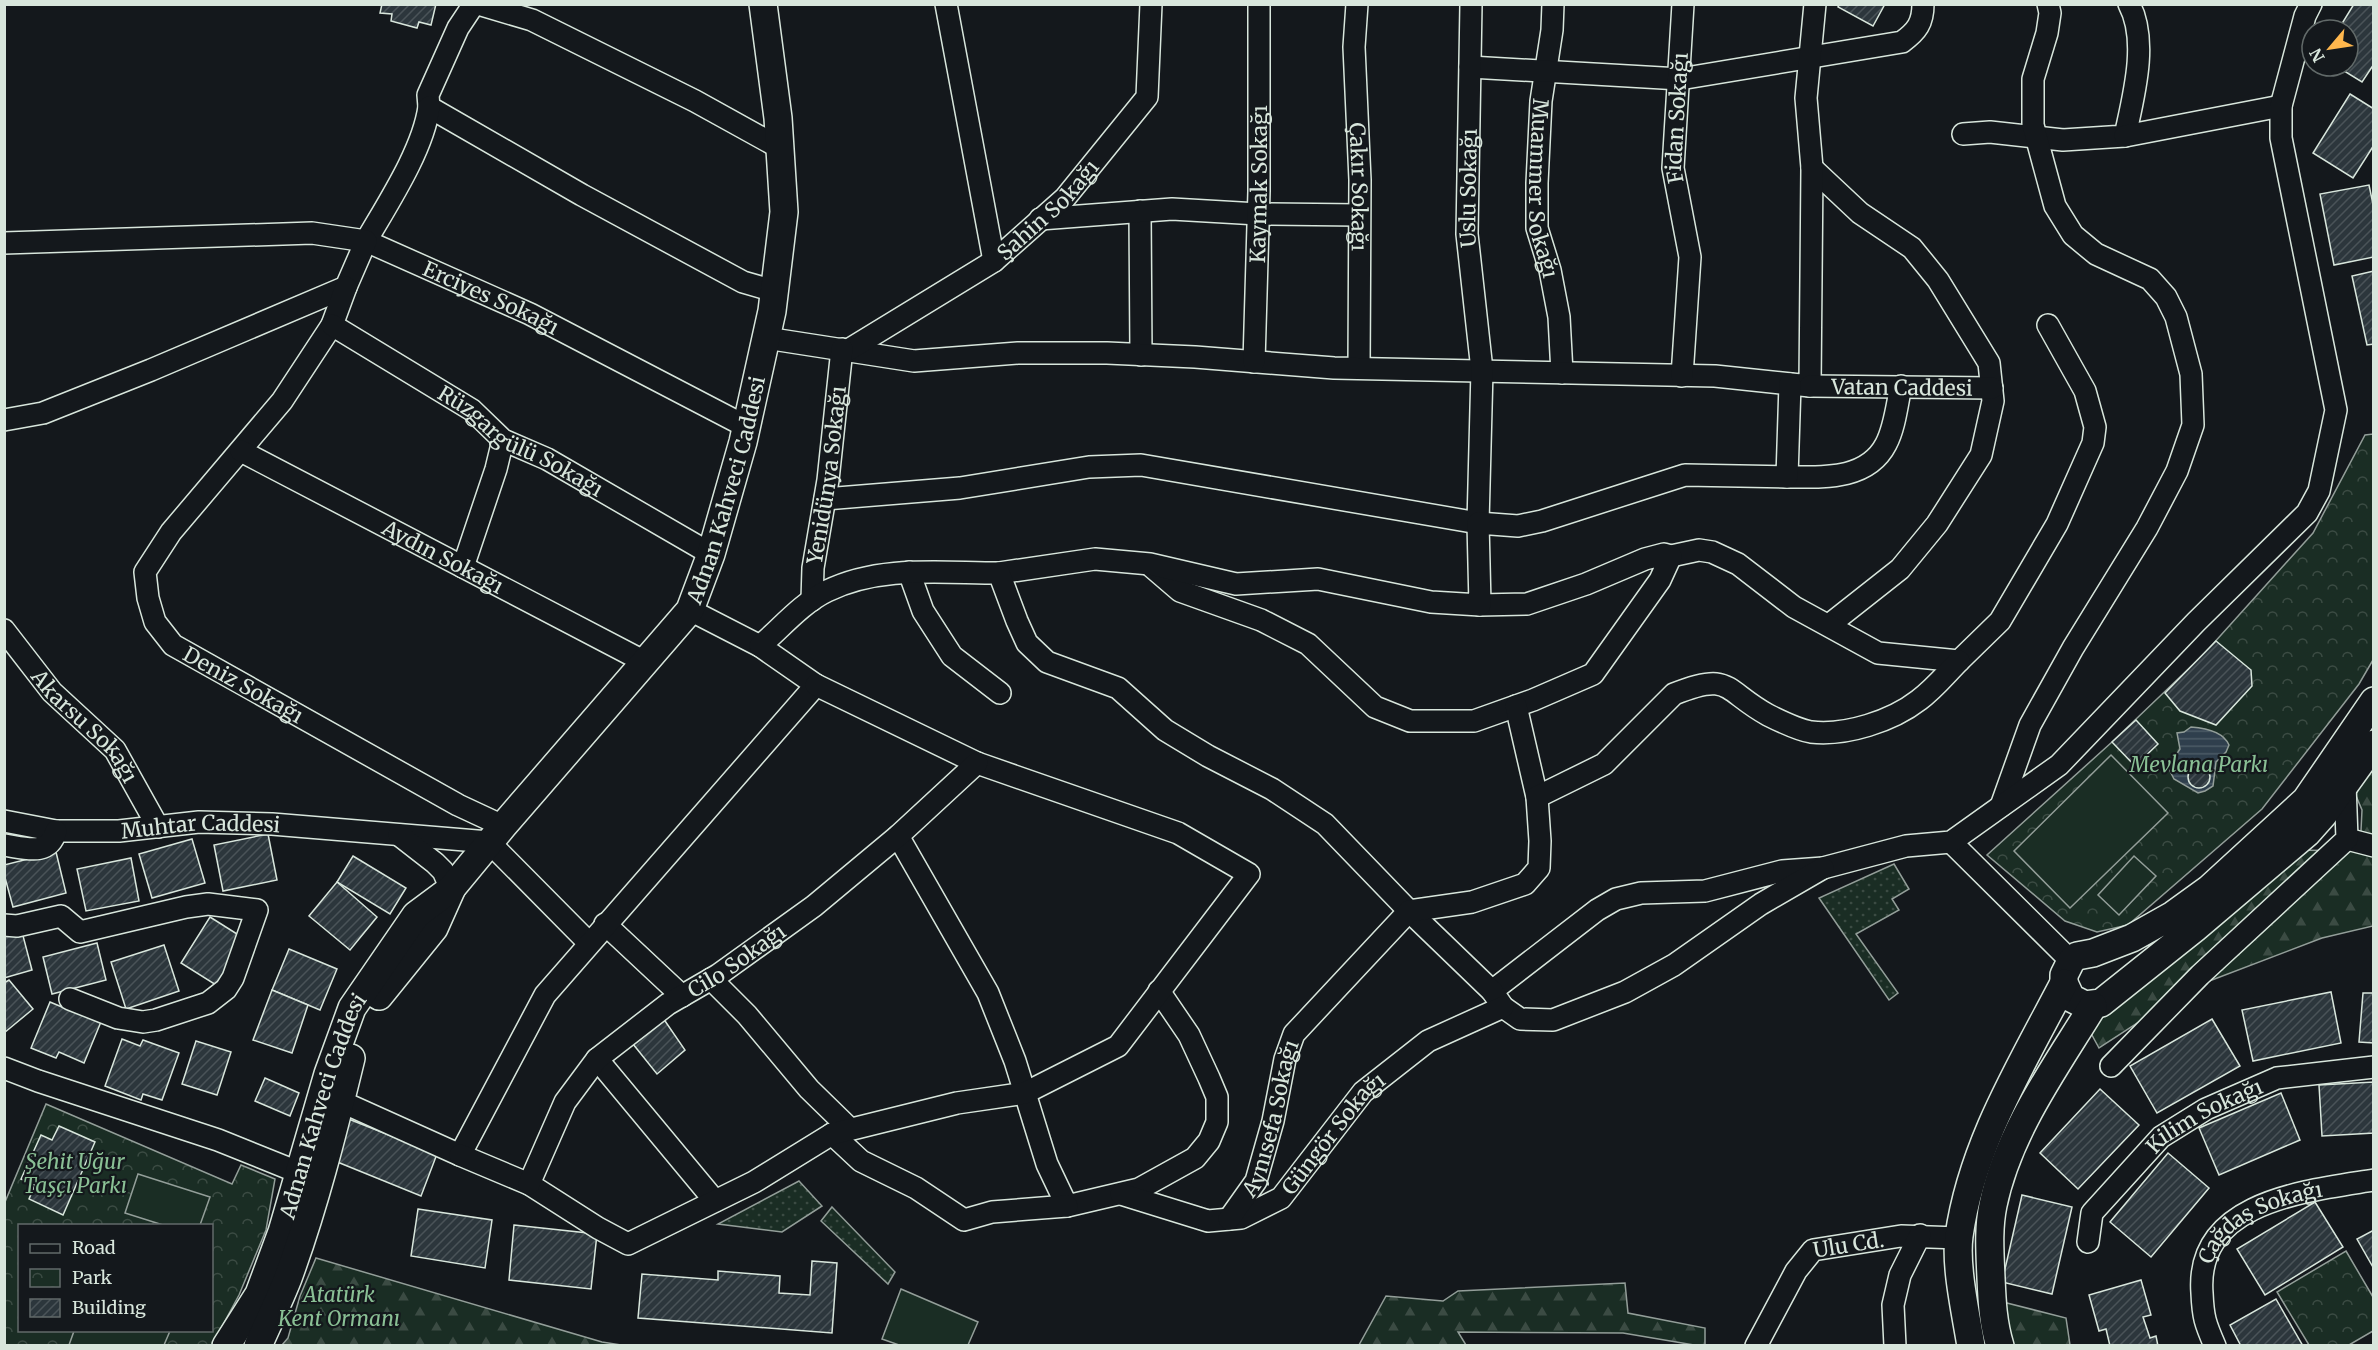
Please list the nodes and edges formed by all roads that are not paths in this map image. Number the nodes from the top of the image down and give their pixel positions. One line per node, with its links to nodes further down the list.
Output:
1 (474, 4): 21 (street)
2 (478, 4): 25 (street)
3 (763, 4): 25 (main road, Adnan Kahveci Caddesi)
4 (946, 4): 33 (street)
5 (1151, 4): 30 (street, Şahin Sokağı)
6 (1259, 4): 28 (street, Kaymak Sokağı)
7 (1357, 4): 29 (street, Çakır Sokağı)
8 (1471, 4): 17 (street, Uslu Sokağı)
9 (1553, 4): 18 (street, Muammer Sokağı)
10 (1683, 4): 19 (street, Fidan Sokağı)
11 (1815, 4): 16 (street)
12 (1923, 4): 16 (street)
13 (2048, 4): 24 (street)
14 (2129, 4): 23 (street)
15 (2311, 4): 20 (street)
16 (1810, 57): 19 (street); 26 (street)
17 (1470, 67): 18 (street); 43 (street, Uslu Sokağı)
18 (1545, 73): 19 (street); 44 (street, Muammer Sokağı)
19 (1680, 79): 45 (street, Fidan Sokağı)
20 (2281, 106): 23 (street); 78 (street)
21 (429, 107): 31 (street); 35 (street)
22 (1963, 134): 24 (street)
23 (2125, 136): 24 (street)
24 (2037, 138): 78 (street)
25 (780, 148): 35 (main road, Adnan Kahveci Caddesi)
26 (1812, 168): 46 (street); 48 (street)
27 (1140, 211): 28 (street); 30 (street); 40 (street)
28 (1258, 214): 29 (street); 41 (street, Kaymak Sokağı)
29 (1359, 215): 42 (street, Çakır Sokağı)
30 (1040, 219): 33 (street, Şahin Sokağı)
31 (366, 241): 32 (street, Erciyes Sokağı); 34 (street, Deniz Sokağı); 50 (street, Erciyes Sokağı)
32 (4, 243)
33 (994, 261): 39 (street, Şahin Sokağı)
34 (346, 287): 37 (street, Deniz Sokağı); 49 (street)
35 (774, 291): 38 (main road, Adnan Kahveci Caddesi)
36 (2048, 325): 68 (street)
37 (332, 326): 51 (street, Rüzgargülü Sokağı); 52 (street, Deniz Sokağı)
38 (766, 338): 39 (street, Vatan Caddesi); 50 (main road, Adnan Kahveci Caddesi)
39 (846, 349): 40 (street, Vatan Caddesi); 54 (street, Yenidünya Sokağı)
40 (1141, 355): 41 (street, Vatan Caddesi)
41 (1254, 362): 42 (street, Vatan Caddesi)
42 (1359, 368): 43 (street, Vatan Caddesi)
43 (1482, 370): 44 (street, Vatan Caddesi); 55 (street, Uslu Sokağı)
44 (1562, 373): 45 (street, Vatan Caddesi)
45 (1682, 376): 46 (street, Vatan Caddesi)
46 (1800, 385): 47 (street, Vatan Caddesi); 53 (street)
47 (1901, 386): 48 (street, Vatan Caddesi); 53 (street)
48 (1992, 388): 65 (street)
49 (4, 420)
50 (747, 427): 56 (main road, Adnan Kahveci Caddesi)
51 (503, 440): 56 (street, Rüzgargülü Sokağı); 59 (street)
52 (241, 451): 59 (street, Aydın Sokağı); 83 (street, Deniz Sokağı)
53 (1787, 477): 55 (street)
54 (825, 499): 55 (street); 62 (street, Yenidünya Sokağı)
55 (1478, 523): 63 (street, Uslu Sokağı)
56 (711, 554): 64 (main road, Adnan Kahveci Caddesi)
57 (1671, 556): 63 (street); 65 (street); 73 (street)
58 (1149, 564): 61 (street); 63 (street); 73 (street)
59 (463, 567): 69 (street, Aydın Sokağı)
60 (909, 572): 61 (street); 62 (street); 71 (street)
61 (999, 573): 92 (street)
62 (812, 600): 67 (street)
63 (1480, 605)
64 (690, 610): 67 (street); 69 (main road, Adnan Kahveci Caddesi)
65 (1829, 625): 68 (street)
66 (4, 630): 81 (street, Akarsu Sokağı)
67 (760, 646): 70 (street)
68 (1959, 661): 77 (street)
69 (645, 662): 83 (main road, Adnan Kahveci Caddesi)
70 (816, 685): 75 (street); 93 (street)
71 (1000, 693)
72 (2373, 701): 79 (main road)
73 (1516, 706): 77 (street)
74 (2373, 744): 76 (main road)
75 (977, 763): 85 (street, Cilo Sokağı); 98 (street)
76 (2345, 784): 79 (main road); 86 (street)
77 (1537, 797): 92 (street)
78 (2001, 806): 87 (street)
79 (2306, 816): 86 (street); 96 (main road); 102 (main road)
80 (4, 820): 82 (street, Muhtar Caddesi)
81 (158, 827): 82 (street, Muhtar Caddesi); 84 (street, Muhtar Caddesi)
82 (56, 831): 88 (street)
83 (496, 834): 84 (street, Muhtar Caddesi); 91 (main road, Adnan Kahveci Caddesi); 95 (street)
84 (399, 835): 91 (street)
85 (898, 836): 97 (street, Cilo Sokağı); 107 (street)
86 (2347, 839): 89 (street); 104 (street)
87 (1951, 842): 90 (street); 96 (street)
88 (4, 845)
89 (2373, 846)
90 (1823, 868): 101 (street, Güngör Sokağı); 101 (street)
91 (451, 889): 108 (main road, Adnan Kahveci Caddesi); 111 (main road, Adnan Kahveci Caddesi)
92 (1409, 911): 101 (street); 117 (street, Aynısefa Sokağı)
93 (605, 924): 95 (street); 99 (street)
94 (4, 925): 100 (street)
95 (589, 943): 110 (street)
96 (2076, 966): 102 (main road); 102 (main road); 119 (main road)
97 (711, 979): 99 (street, Cilo Sokağı); 109 (street)
98 (1159, 991): 107 (street); 114 (street)
99 (682, 996): 103 (street, Cilo Sokağı)
100 (70, 999)
101 (1498, 999): 117 (street, Güngör Sokağı)
102 (2100, 1002): 126 (main road)
103 (597, 1059): 113 (street, Cilo Sokağı); 115 (street)
104 (2111, 1066)
105 (2373, 1067): 120 (street, Kilim Sokağı)
106 (4, 1068): 111 (street)
107 (1025, 1093): 109 (street); 116 (street)
108 (340, 1101): 110 (street); 122 (main road, Adnan Kahveci Caddesi)
109 (841, 1132): 115 (street); 116 (street)
110 (460, 1155): 113 (street)
111 (300, 1173): 121 (main road, Adnan Kahveci Caddesi)
112 (2373, 1180): 127 (street, Çağdaş Sokağı)
113 (529, 1184): 115 (street)
114 (1121, 1194): 116 (street); 117 (street, Güngör Sokağı)
115 (715, 1201)
116 (1067, 1206)
117 (1229, 1219)
118 (1920, 1235): 119 (street, Ulu Cd.); 123 (street, Ulu Cd.); 124 (street)
119 (1959, 1238): 125 (main road)
120 (2088, 1242)
121 (226, 1346)
122 (258, 1346)
123 (1756, 1346)
124 (1895, 1346)
125 (1971, 1346)
126 (2000, 1346)
127 (2215, 1346)

